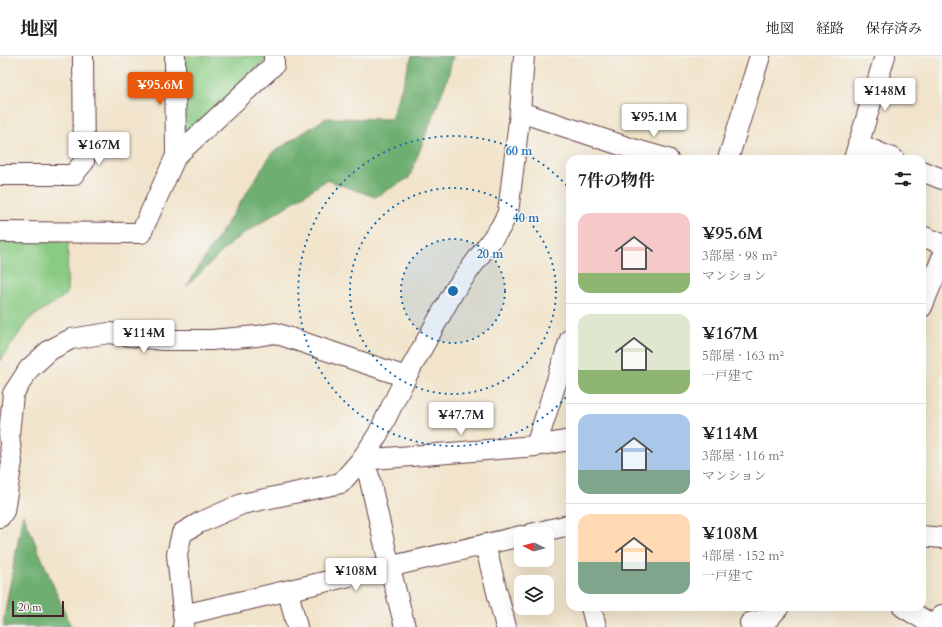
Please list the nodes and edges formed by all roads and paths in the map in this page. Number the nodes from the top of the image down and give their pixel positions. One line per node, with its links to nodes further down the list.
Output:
1 (83, 56): 15 (street)
2 (175, 56): 13 (street)
3 (524, 56): 7 (street)
4 (760, 56): 11 (street)
5 (885, 56): 8 (street)
6 (277, 59): 13 (street)
7 (520, 112): 9 (street); 23 (street)
8 (856, 152): 12 (street)
9 (628, 153): 10 (street)
10 (641, 155)
11 (729, 155)
12 (872, 155)
13 (176, 156): 17 (street)
14 (926, 172): 16 (street)
15 (0, 175)
16 (942, 179)
17 (0, 232)
18 (926, 238): 19 (street)
19 (942, 244)
20 (942, 258): 21 (street)
21 (926, 297)
22 (566, 352): 25 (street)
23 (406, 377): 26 (street); 27 (street)
24 (566, 441): 25 (street)
25 (536, 446): 26 (street)
26 (361, 460): 32 (street); 39 (street)
27 (0, 517)
28 (566, 526): 29 (street)
29 (554, 529)
30 (514, 538): 31 (street)
31 (485, 545): 32 (street); 42 (street)
32 (390, 568): 33 (street); 41 (street)
33 (288, 591): 39 (street); 40 (street)
34 (592, 611): 43 (street)
35 (775, 611): 38 (street)
36 (910, 611): 37 (street)
37 (942, 615)
38 (749, 619)
39 (183, 621)
40 (297, 627)
41 (405, 627)
42 (506, 627)
43 (596, 627)

